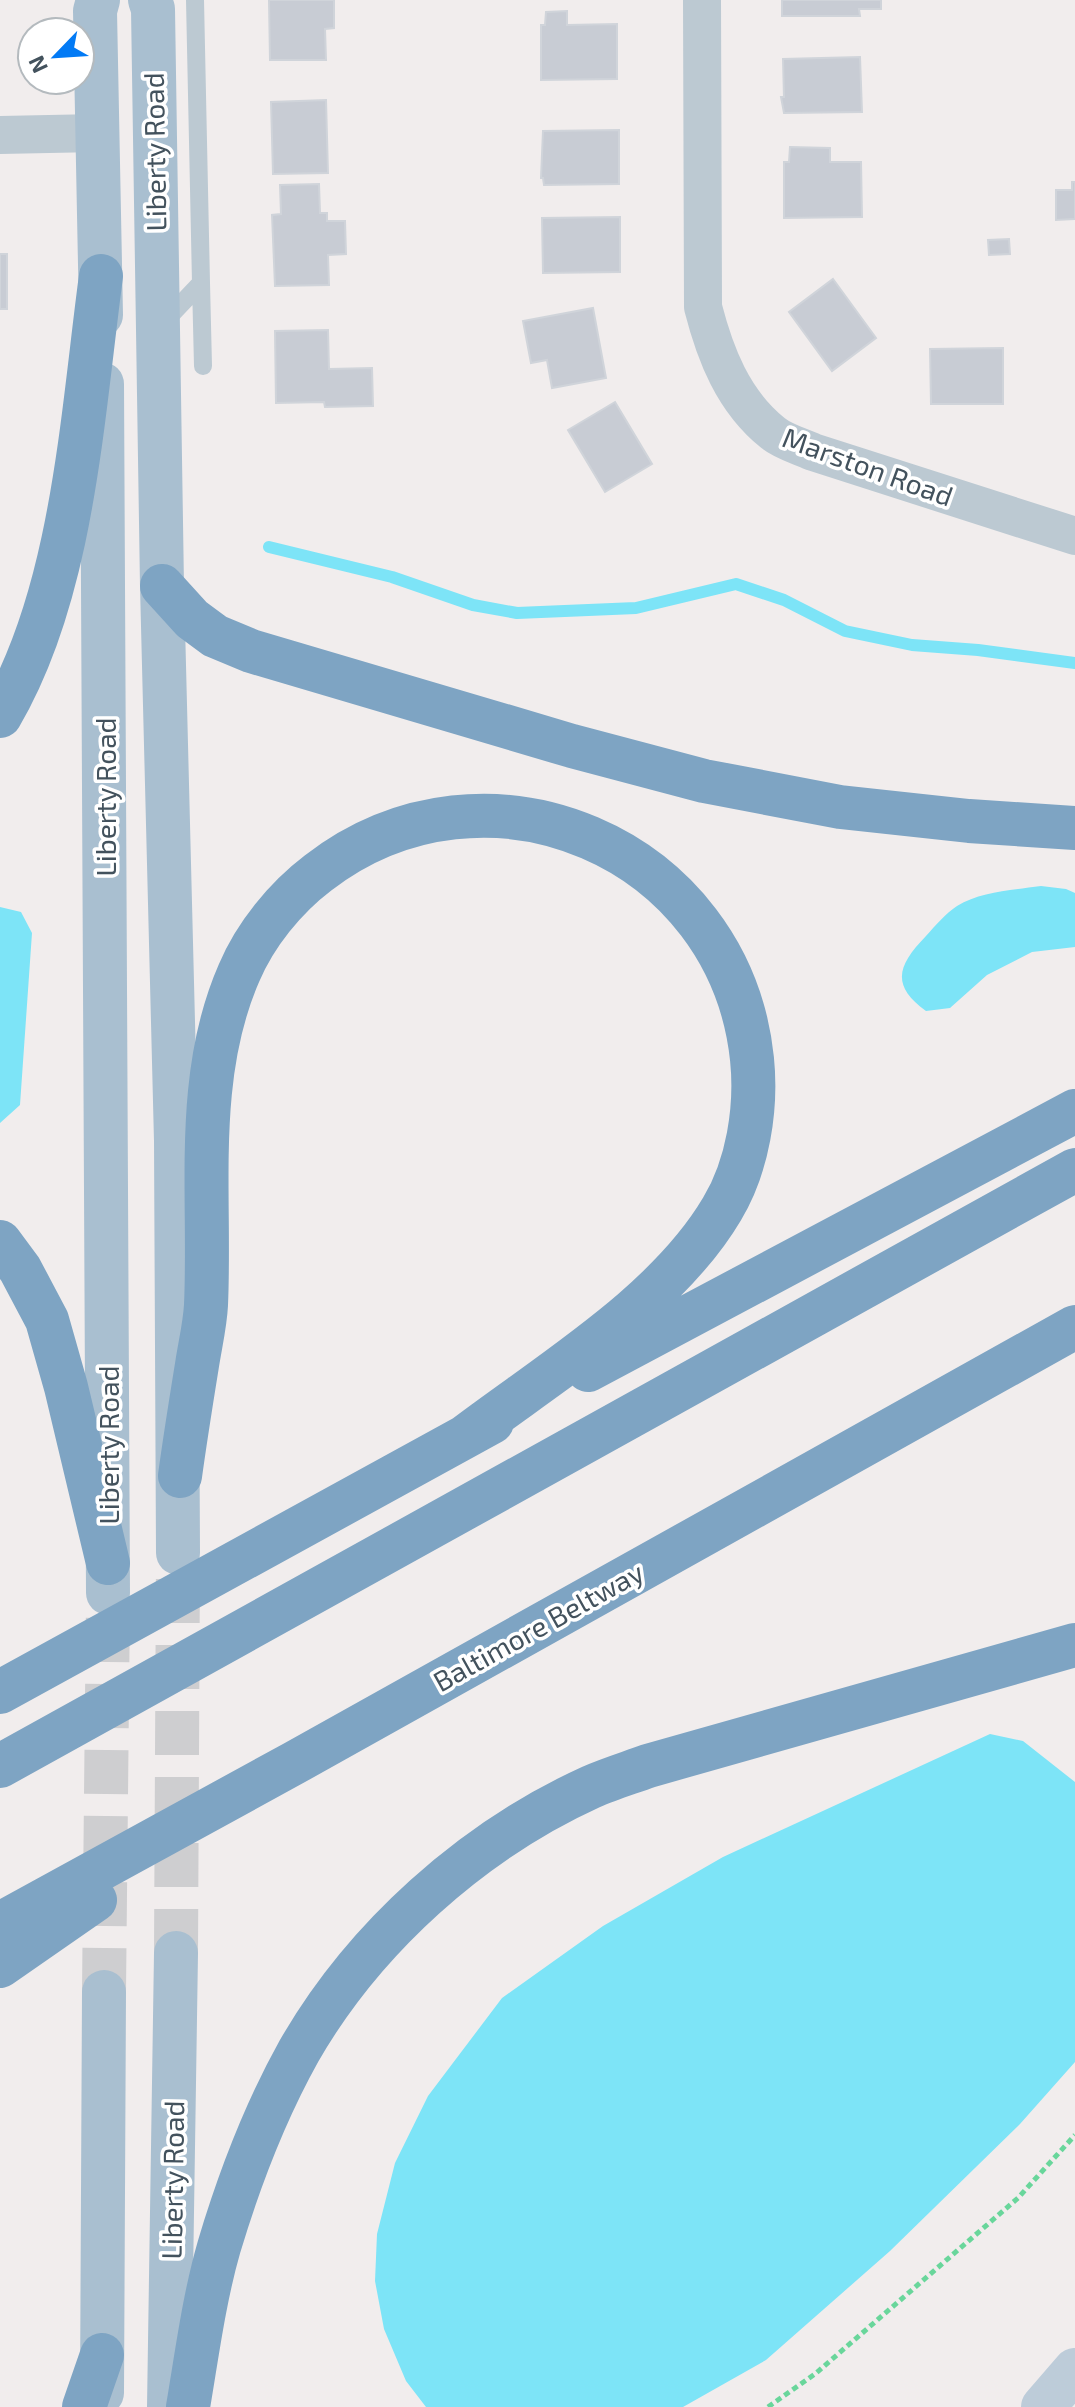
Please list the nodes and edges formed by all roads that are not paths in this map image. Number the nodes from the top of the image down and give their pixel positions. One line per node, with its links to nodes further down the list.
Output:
1 (98, 0): 5 (main road, Liberty Road)
2 (150, 0): 9 (main road, Liberty Road)
3 (195, 0): 8 (lane)
4 (702, 0): 11 (street, Marston Road)
5 (98, 133): 6 (street); 7 (main road, Liberty Road)
6 (0, 135)
7 (101, 276): 13 (highway); 22 (main road, Liberty Road)
8 (201, 283): 9 (lane); 10 (lane)
9 (157, 330): 12 (main road, Liberty Road)
10 (203, 366)
11 (1075, 536)
12 (162, 586): 14 (highway); 20 (main road, Liberty Road)
13 (0, 716)
14 (1075, 828)
15 (1075, 1111): 19 (highway)
16 (1075, 1170): 26 (highway)
17 (0, 1242): 22 (highway)
18 (1075, 1327): 25 (highway, Baltimore Beltway)
19 (466, 1436): 20 (highway); 24 (highway)
20 (180, 1476): 21 (main road, Liberty Road)
21 (178, 1553)
22 (108, 1578)
23 (1075, 1645): 36 (highway)
24 (0, 1692)
25 (294, 1763): 27 (highway, Baltimore Beltway); 29 (highway)
26 (0, 1766)
27 (0, 1924)
28 (176, 1953): 35 (main road, Liberty Road)
29 (0, 1966)
30 (104, 1992): 31 (main road)
31 (102, 2355): 33 (highway); 34 (main road)
32 (1075, 2370): 37 (main road)
33 (84, 2407)
34 (102, 2407)
35 (169, 2407)
36 (188, 2407)
37 (1043, 2407)

